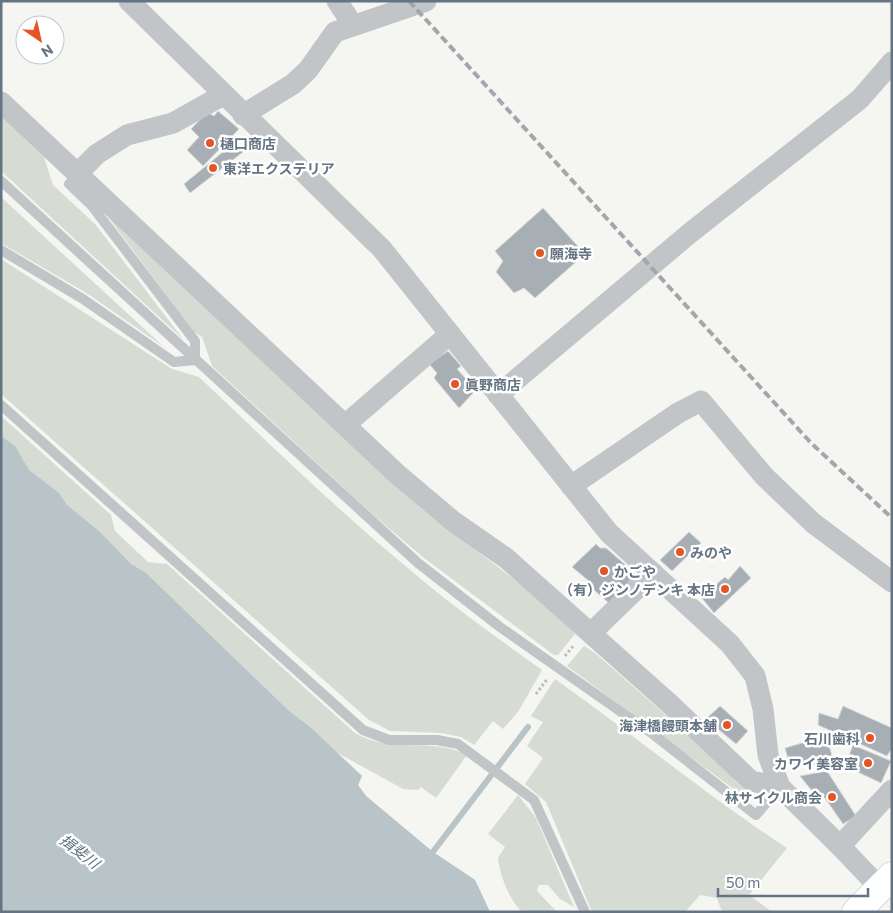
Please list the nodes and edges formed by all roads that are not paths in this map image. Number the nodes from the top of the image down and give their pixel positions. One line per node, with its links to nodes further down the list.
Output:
1 (337, 1): 4 (street)
2 (426, 1): 4 (street)
3 (137, 4): 6 (street)
4 (353, 25): 8 (street)
5 (892, 62): 14 (street)
6 (224, 95): 8 (street); 9 (street)
7 (1, 102): 9 (street)
8 (244, 115): 12 (street)
9 (78, 173): 13 (lane); 16 (street)
10 (1, 181): 13 (lane)
11 (1, 250): 13 (lane)
12 (450, 334): 14 (street); 16 (street)
13 (195, 360): 21 (lane)
14 (498, 395): 17 (street)
15 (1, 405): 25 (lane)
16 (345, 425): 20 (street)
17 (570, 486): 18 (street); 19 (street)
18 (653, 573): 20 (street); 21 (street)
19 (892, 582)
20 (591, 633): 21 (street)
21 (780, 787): 23 (street)
22 (892, 790): 23 (street)
23 (840, 846): 24 (street)
24 (886, 882): 26 (main road)
25 (585, 912)
26 (856, 912)

